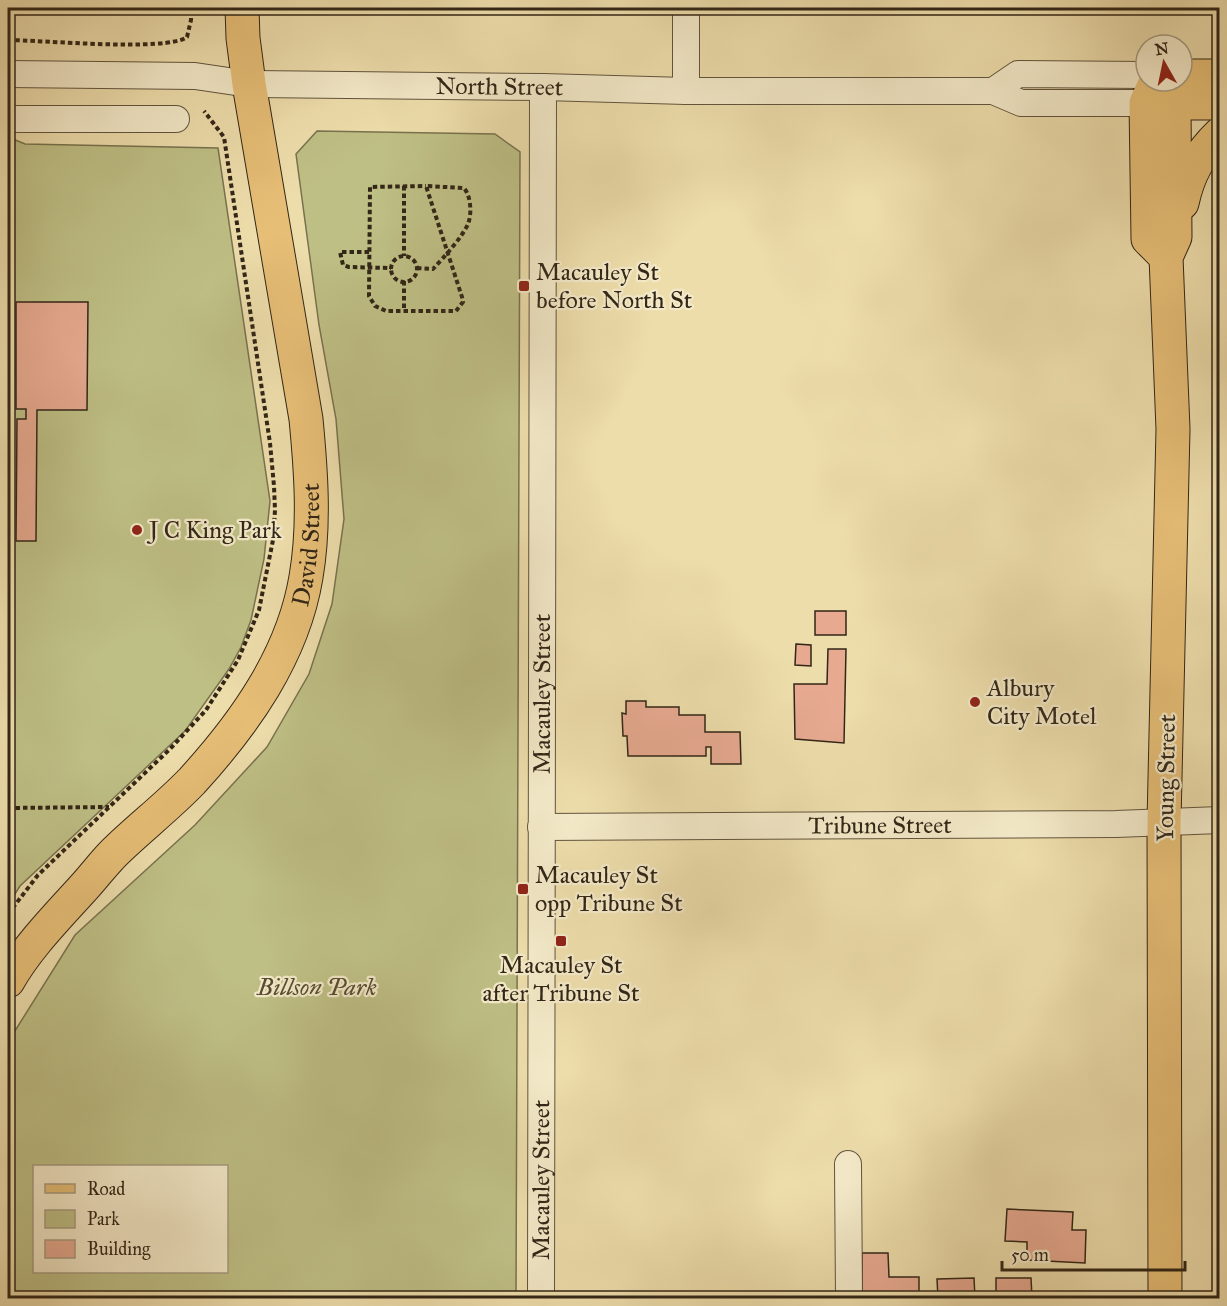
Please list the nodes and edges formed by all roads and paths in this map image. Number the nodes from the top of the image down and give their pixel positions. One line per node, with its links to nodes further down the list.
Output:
1 (191, 8): 4 (path)
2 (242, 8): 8 (main road, David Street)
3 (686, 8): 11 (street)
4 (8, 40)
5 (8, 74): 8 (street, North Street)
6 (1220, 75): 7 (main road, North Street)
7 (1194, 80)
8 (249, 84): 9 (street, North Street); 36 (main road, David Street)
9 (543, 87): 11 (street, North Street); 34 (street, Macauley Street)
10 (1134, 90): 11 (street, North Street)
11 (686, 91)
12 (1161, 93): 21 (main road, Young Street)
13 (1183, 93): 14 (main road, North Street)
14 (1220, 103)
15 (204, 111): 30 (path)
16 (176, 118): 17 (street)
17 (8, 119)
18 (1220, 134): 21 (main road)
19 (404, 186): 20 (path); 22 (path); 24 (path)
20 (426, 186): 23 (path); 23 (path)
21 (1170, 247): 33 (main road, Young Street)
22 (369, 252): 25 (path); 25 (path)
23 (448, 253): 27 (path); 29 (path)
24 (404, 256): 26 (path); 27 (path)
25 (369, 267): 26 (path); 29 (path)
26 (392, 268): 28 (path)
27 (417, 268): 28 (path)
28 (404, 281): 29 (path)
29 (404, 311)
30 (109, 807): 31 (path); 35 (path)
31 (8, 808)
32 (1220, 820): 33 (street, Tribune Street)
33 (1164, 822): 34 (street, Tribune Street); 40 (main road, Young Street)
34 (541, 827): 38 (street, Macauley Street)
35 (8, 914)
36 (8, 981)
37 (848, 1164): 39 (street)
38 (541, 1299)
39 (849, 1299)
40 (1165, 1299)

